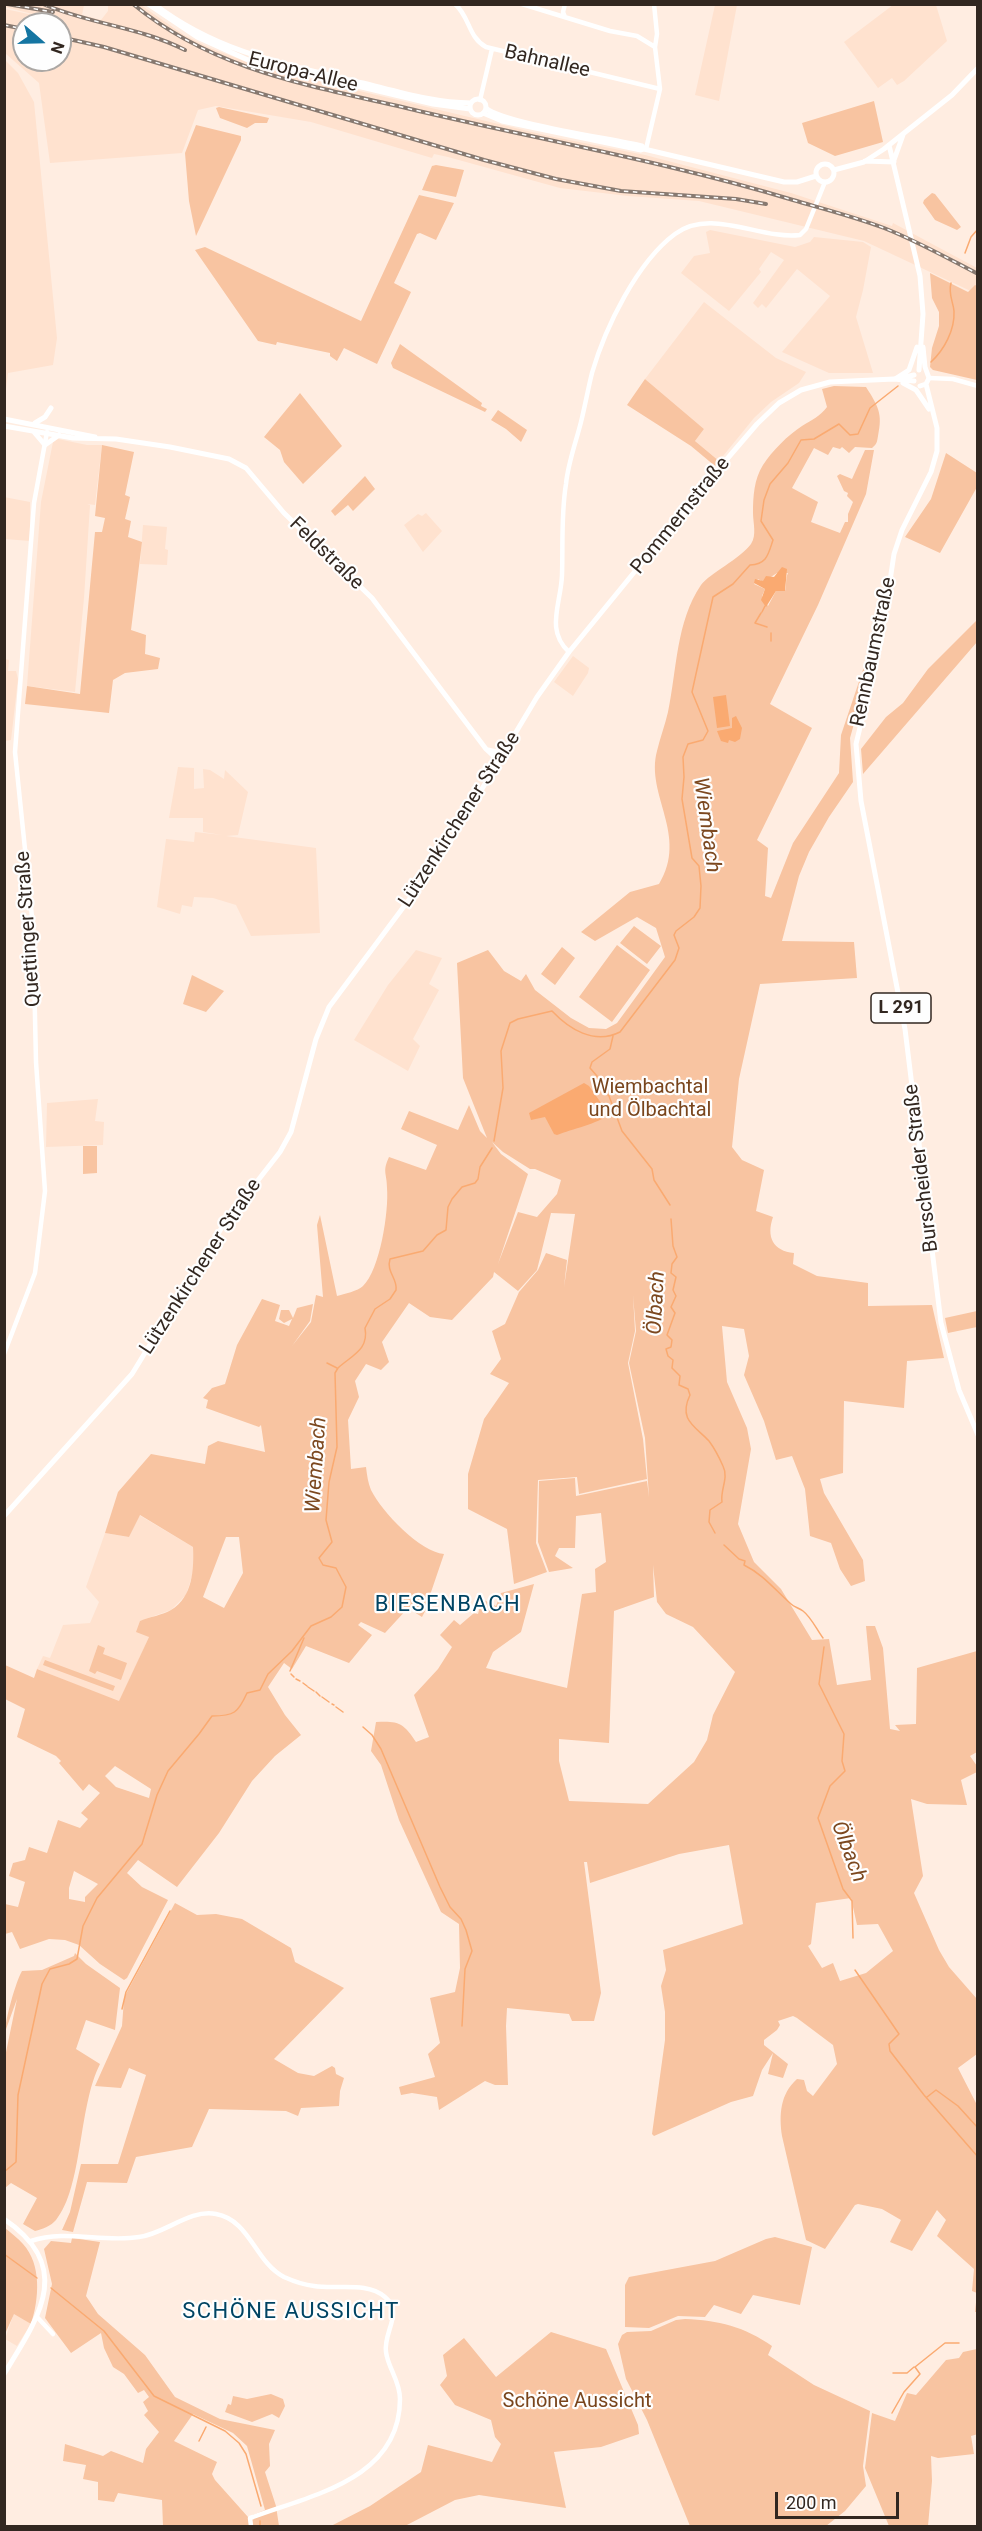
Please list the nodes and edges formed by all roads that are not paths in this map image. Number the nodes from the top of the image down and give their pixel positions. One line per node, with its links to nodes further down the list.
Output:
1 (148, 4): 13 (main road, Europa-Allee)
2 (154, 4): 13 (main road, Europa-Allee)
3 (455, 4): 9 (street, Bahnallee)
4 (522, 4): 7 (street)
5 (565, 4): 7 (street)
6 (654, 4): 8 (street)
7 (565, 17): 8 (street)
8 (655, 46): 11 (street)
9 (492, 49): 11 (street, Bahnallee); 12 (street)
10 (978, 68): 15 (main road)
11 (660, 89): 17 (street)
12 (480, 100): 13 (main road); 14 (main road)
13 (471, 106): 14 (main road)
14 (484, 111): 17 (main road)
15 (904, 134): 16 (main road); 19 (main road)
16 (890, 144): 18 (main road); 19 (main road)
17 (645, 149): 21 (main road)
18 (864, 162): 19 (main road); 20 (main road)
19 (894, 162): 23 (main road)
20 (834, 170): 21 (main road); 22 (main road)
21 (816, 176): 22 (main road)
22 (825, 182): 40 (street)
23 (922, 337): 24 (main road); 25 (main road); 26 (main road)
24 (926, 371): 25 (main road, Pommernstraße); 27 (main road, Rennbaumstraße)
25 (916, 375): 26 (main road, Pommernstraße); 28 (main road)
26 (894, 379): 31 (main road); 40 (main road, Pommernstraße)
27 (928, 381): 28 (main road); 29 (street); 31 (main road, Rennbaumstraße / L 291)
28 (920, 386): 31 (main road, Rennbaumstraße / L 291)
29 (978, 386)
30 (51, 408): 33 (main road)
31 (932, 413): 44 (main road, Rennbaumstraße / L 291)
32 (4, 419): 33 (main road)
33 (34, 424): 35 (main road)
34 (4, 426): 36 (main road)
35 (45, 430): 36 (main road); 37 (main road, Feldstraße); 38 (main road, Feldstraße); 39 (street, Quettinger Straße)
36 (33, 431): 39 (main road)
37 (59, 435): 38 (main road, Feldstraße); 39 (main road)
38 (97, 438): 41 (main road, Feldstraße)
39 (45, 445): 45 (street, Quettinger Straße)
40 (569, 652): 42 (main road, Lützenkirchener Straße)
41 (486, 749): 42 (main road); 43 (main road, Feldstraße)
42 (507, 749): 43 (main road, Lützenkirchener Straße)
43 (499, 761): 47 (main road, Lützenkirchener Straße)
44 (880, 898): 46 (main road, Burscheider Straße / L 291)
45 (4, 1354)
46 (978, 1434)
47 (4, 1516)
48 (4, 2218): 49 (main road)
49 (31, 2241): 50 (main road); 53 (street)
50 (38, 2318): 51 (street); 52 (main road)
51 (53, 2334)
52 (4, 2374)
53 (251, 2526)

